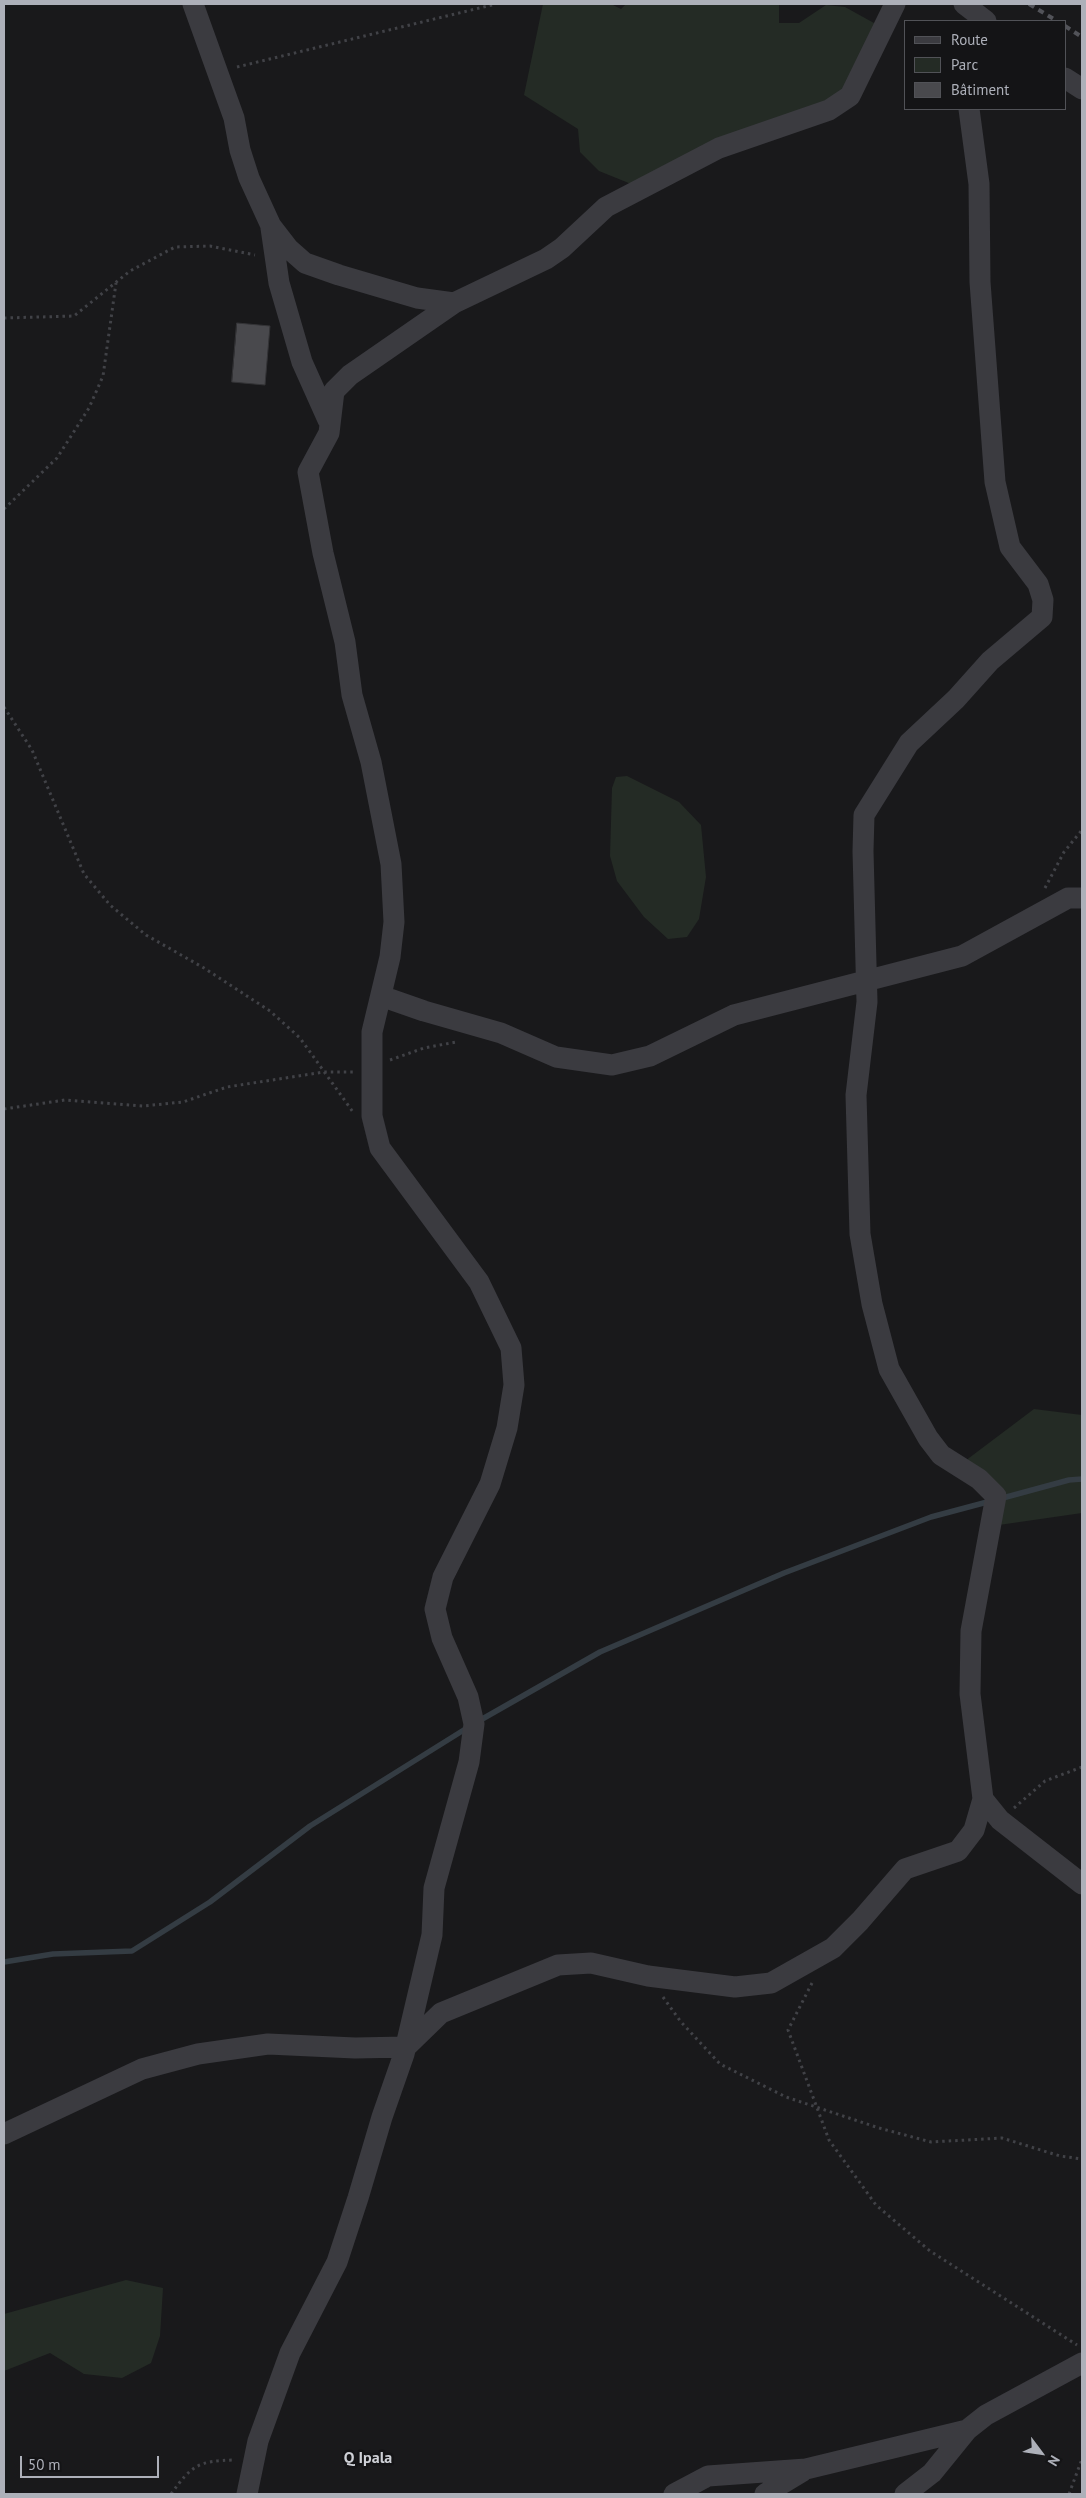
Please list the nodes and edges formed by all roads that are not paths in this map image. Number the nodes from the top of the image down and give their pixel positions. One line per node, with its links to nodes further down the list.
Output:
1 (194, 4): 6 (street)
2 (895, 4): 7 (street)
3 (1066, 79): 4 (street)
4 (1082, 89)
5 (969, 110): 10 (street)
6 (271, 226): 7 (street); 8 (street)
7 (454, 303): 8 (street)
8 (330, 425): 11 (street)
9 (1082, 898): 10 (street)
10 (865, 981): 11 (street); 12 (street)
11 (381, 996): 14 (street)
12 (983, 1799): 13 (street); 14 (street)
13 (1082, 1884)
14 (406, 2047): 15 (street); 19 (street)
15 (4, 2134)
16 (1082, 2363): 17 (street)
17 (967, 2430): 18 (street); 22 (street)
18 (806, 2469): 20 (street); 21 (street)
19 (248, 2494)
20 (674, 2494)
21 (765, 2494)
22 (905, 2494)

